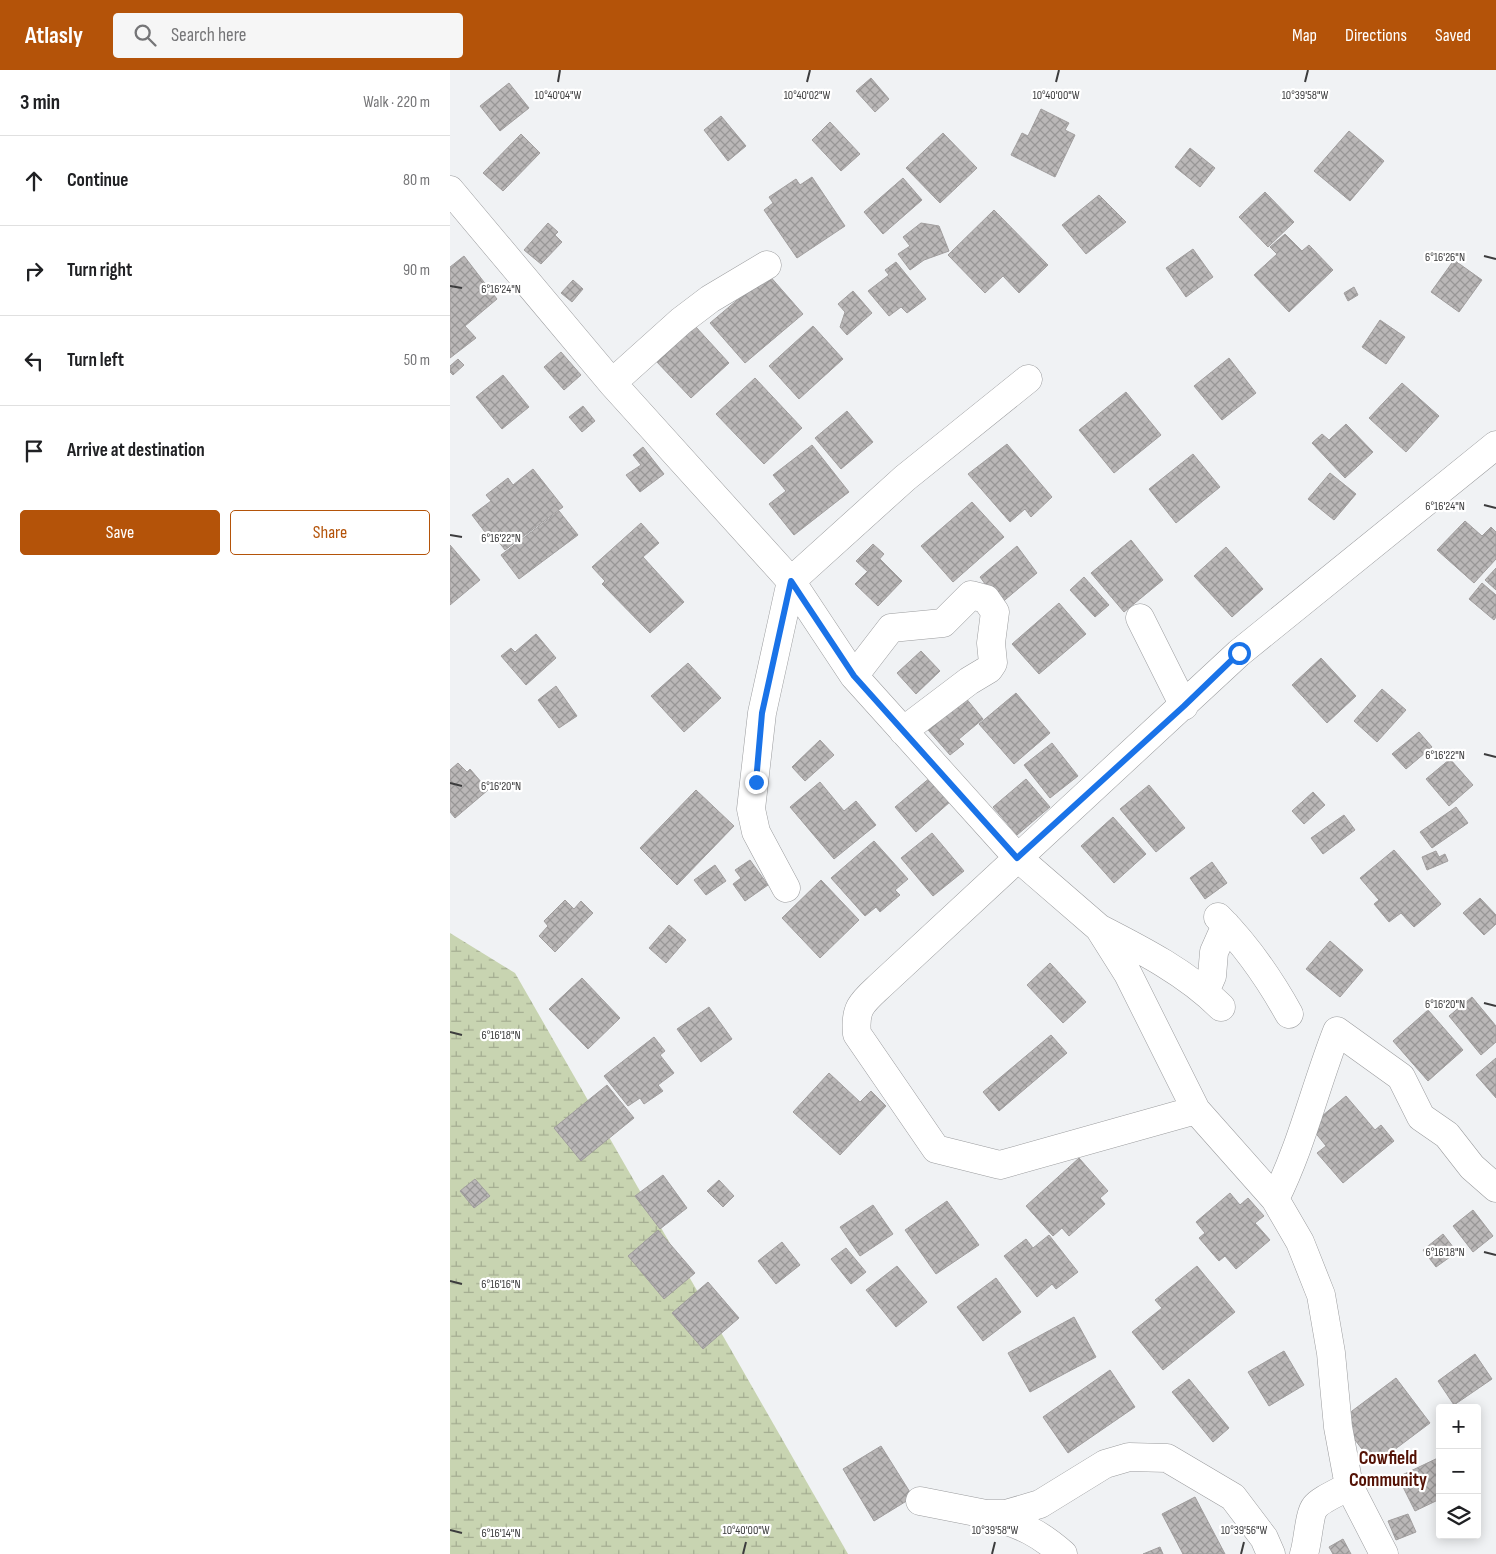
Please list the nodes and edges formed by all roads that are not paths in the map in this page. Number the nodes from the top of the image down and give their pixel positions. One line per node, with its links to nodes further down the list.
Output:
1 (450, 190): 4 (street)
2 (767, 265): 4 (street)
3 (1028, 379): 6 (street)
4 (612, 383): 6 (street)
5 (1496, 445): 9 (street)
6 (791, 581): 8 (street); 12 (street)
7 (1140, 618): 9 (street)
8 (854, 676): 10 (street); 10 (street)
9 (1184, 706): 11 (street)
10 (903, 731): 11 (street)
11 (1017, 858): 13 (street); 15 (street)
12 (786, 888)
13 (1099, 928): 14 (street); 15 (street)
14 (1289, 1014)
15 (1196, 1110): 17 (street)
16 (1496, 1188): 17 (street)
17 (1275, 1199): 18 (street)
18 (1349, 1486): 23 (street); 24 (street)
19 (920, 1501): 20 (street)
20 (986, 1514): 21 (street); 22 (street)
21 (1063, 1554)
22 (1272, 1554)
23 (1304, 1554)
24 (1384, 1554)

